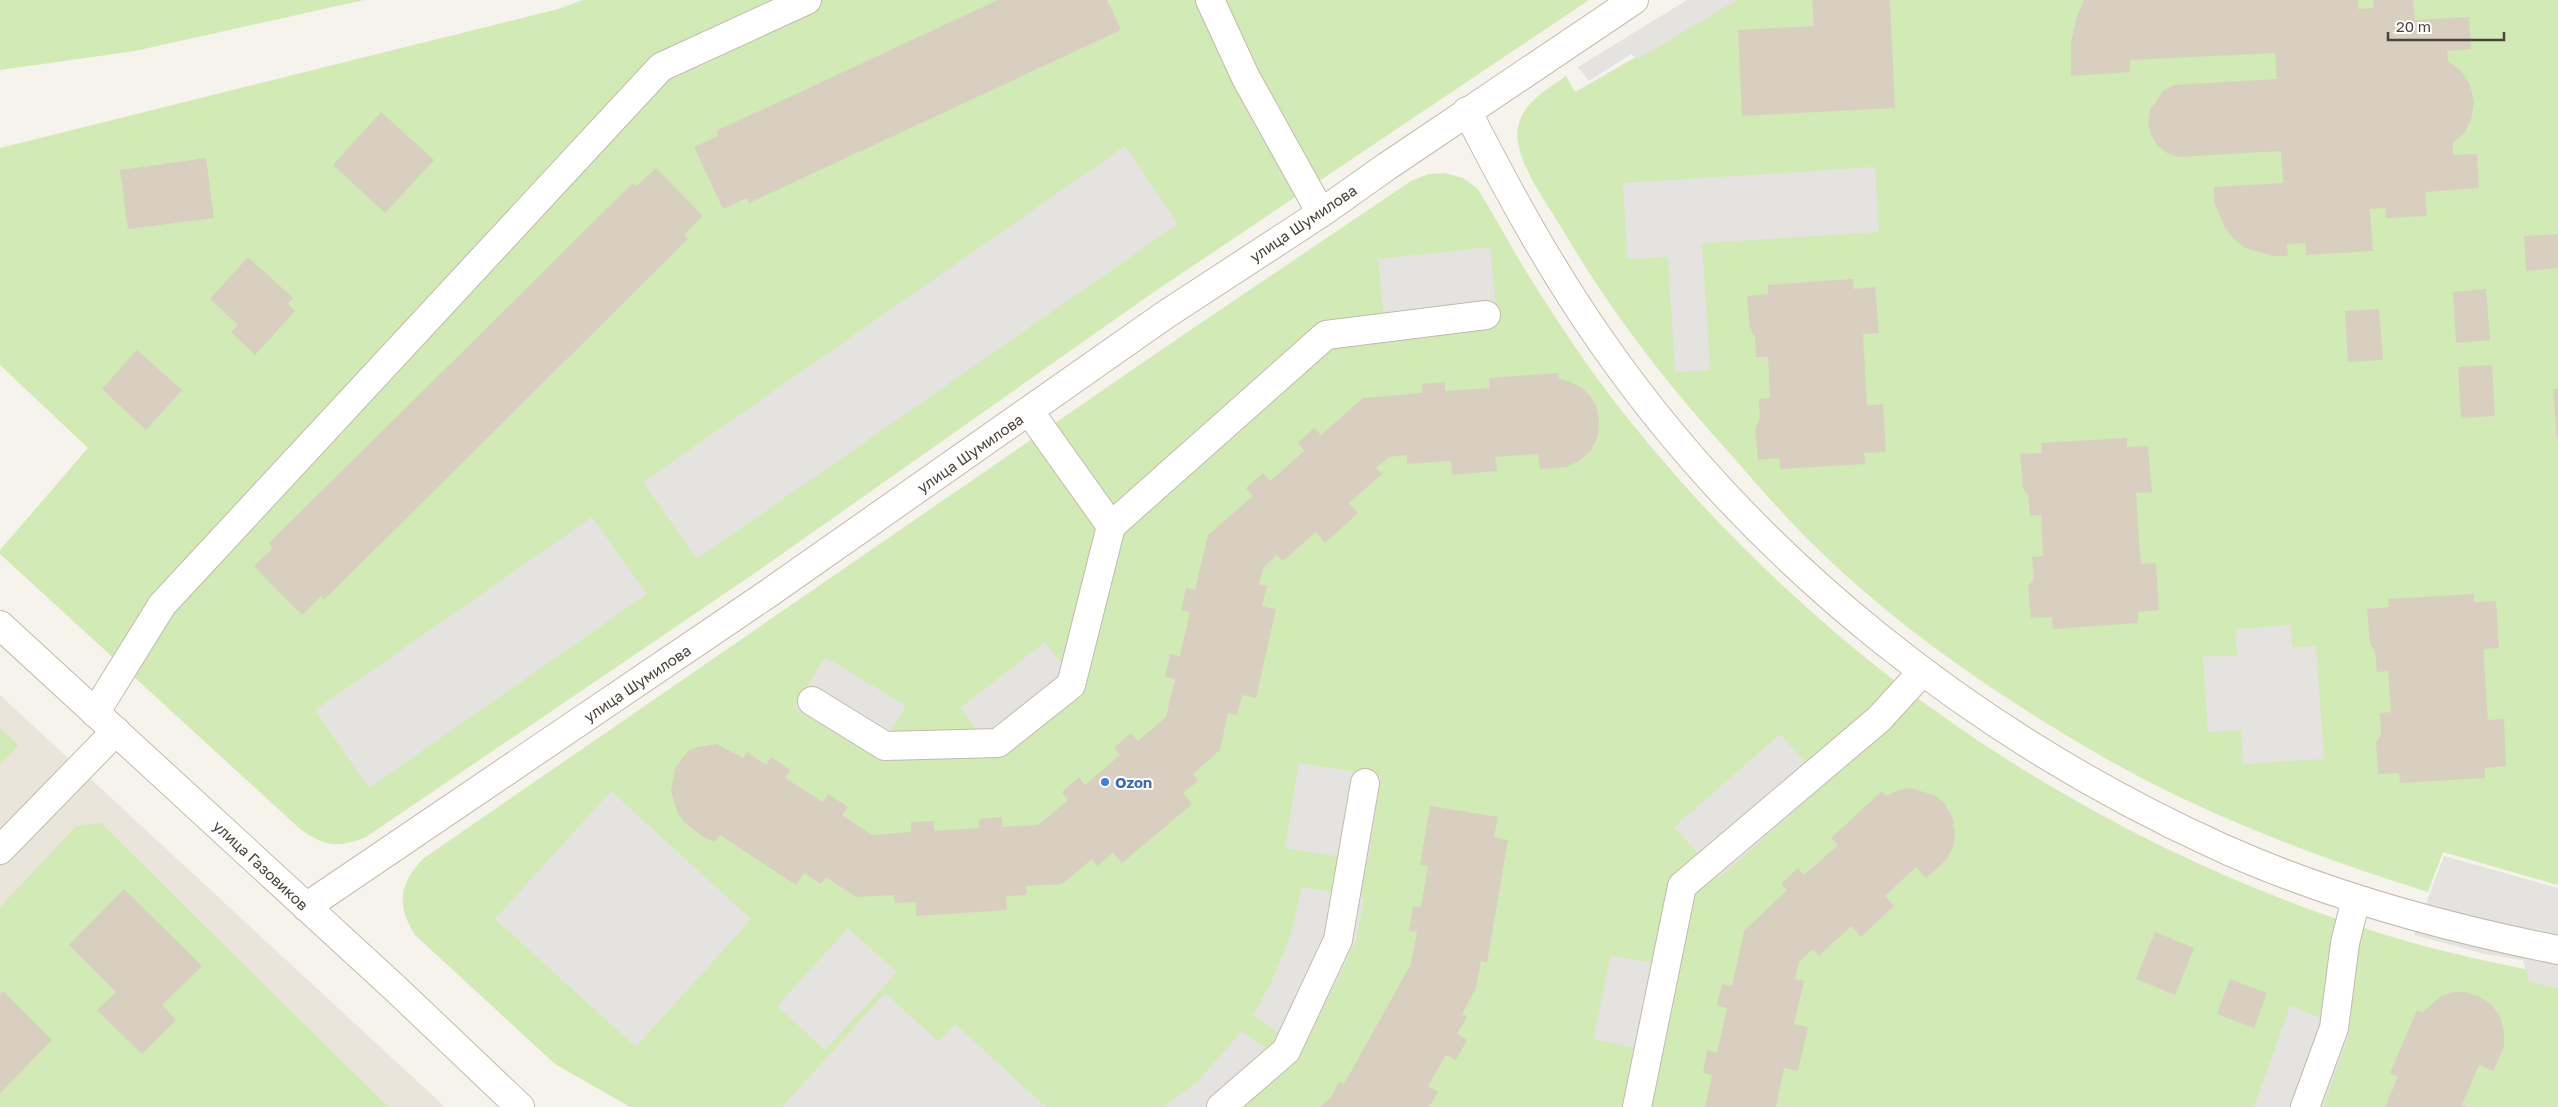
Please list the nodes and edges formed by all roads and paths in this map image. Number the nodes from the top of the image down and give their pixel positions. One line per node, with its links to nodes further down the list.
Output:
1 (807, 0): 12 (street)
2 (1210, 0): 5 (street)
3 (1634, 0): 4 (street, улица Шумилова)
4 (1468, 111): 5 (street, улица Шумилова); 10 (street)
5 (1321, 213): 7 (street, улица Шумилова)
6 (1486, 315): 8 (street)
7 (1028, 411): 8 (street); 17 (street, улица Шумилова)
8 (1111, 526): 11 (street)
9 (0, 625): 12 (street, улица Газовиков)
10 (1922, 672): 16 (street); 21 (street)
11 (812, 701)
12 (95, 713): 13 (street, улица Газовиков)
13 (116, 731): 15 (street); 17 (street, улица Газовиков)
14 (1365, 782): 20 (street)
15 (0, 850)
16 (2356, 899): 18 (street); 22 (street)
17 (306, 907): 19 (street, улица Газовиков)
18 (2558, 950)
19 (520, 1107)
20 (1221, 1107)
21 (1637, 1107)
22 (2305, 1107)

